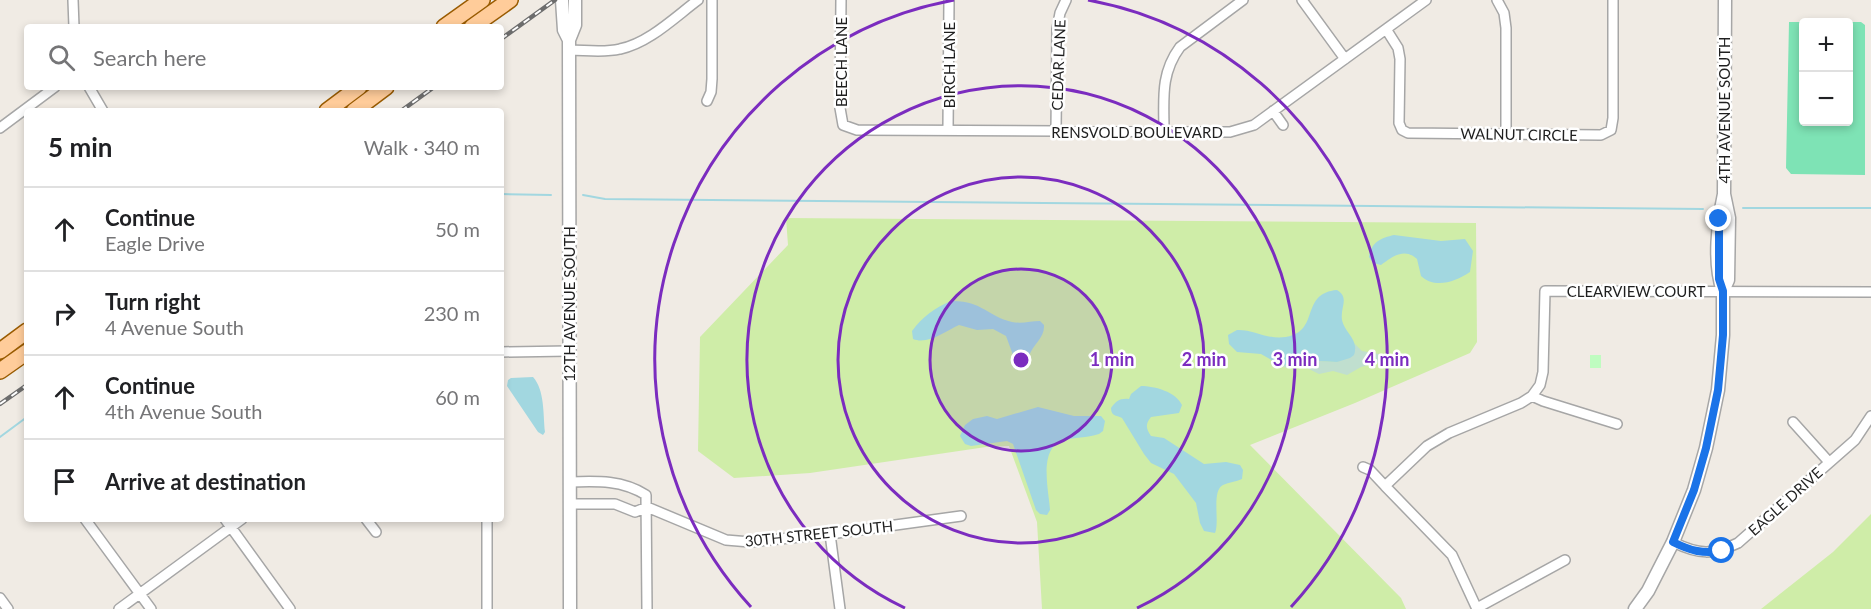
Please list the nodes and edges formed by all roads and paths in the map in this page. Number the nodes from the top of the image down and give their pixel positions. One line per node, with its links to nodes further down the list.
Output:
1 (73, 0): 17 (street)
2 (482, 0): 18 (main road)
3 (510, 0): 19 (main road)
4 (562, 0): 21 (street)
5 (575, 0): 21 (street, 12TH AVENUE SOUTH)
6 (698, 0): 21 (street)
7 (712, 0): 27 (street)
8 (841, 0): 34 (street, BEECH LANE)
9 (949, 0): 37 (street, BIRCH LANE)
10 (1066, 0): 38 (street, CEDAR LANE)
11 (1243, 0): 39 (street)
12 (1302, 0): 22 (street)
13 (1425, 0): 20 (street, RENSVOLD BOULEVARD)
14 (1497, 0): 40 (street)
15 (1613, 0): 40 (street, WALNUT CIRCLE)
16 (1725, 0): 41 (street, 4TH AVENUE SOUTH)
17 (74, 24)
18 (448, 24)
19 (475, 24)
20 (1386, 29): 22 (street, RENSVOLD BOULEVARD); 40 (street, WALNUT CIRCLE)
21 (569, 45): 45 (street, 12TH AVENUE SOUTH)
22 (1345, 59): 33 (street, RENSVOLD BOULEVARD)
23 (51, 90): 28 (street)
24 (91, 90): 29 (street)
25 (355, 90): 30 (main road)
26 (382, 90): 31 (main road)
27 (707, 101)
28 (27, 108)
29 (101, 108)
30 (331, 108)
31 (358, 108)
32 (24, 110): 36 (street)
33 (1273, 111): 35 (street); 39 (street, RENSVOLD BOULEVARD)
34 (843, 124): 37 (street, RENSVOLD BOULEVARD)
35 (1282, 125)
36 (0, 128)
37 (948, 130): 38 (street, RENSVOLD BOULEVARD)
38 (1056, 131): 39 (street, RENSVOLD BOULEVARD)
39 (1164, 132)
40 (1506, 134)
41 (1723, 291): 42 (street, CLEARVIEW COURT); 49 (street, CLEARVIEW COURT); 66 (street, 4TH AVENUE SOUTH)
42 (1871, 292)
43 (24, 333): 44 (main road)
44 (0, 351)
45 (569, 351): 46 (street); 55 (street, 12TH AVENUE SOUTH)
46 (504, 352)
47 (24, 354): 48 (main road)
48 (0, 371)
49 (1532, 396): 52 (street); 56 (street)
50 (1871, 416): 53 (street, EAGLE DRIVE)
51 (1793, 422): 53 (street, EAGLE DRIVE)
52 (1617, 424)
53 (1829, 462): 66 (street, EAGLE DRIVE)
54 (1363, 467): 56 (street)
55 (570, 482): 57 (street, 12TH AVENUE SOUTH); 58 (street)
56 (1385, 486): 78 (street)
57 (570, 504): 58 (street, 30TH STREET SOUTH); 75 (street, 12TH AVENUE SOUTH)
58 (646, 507): 65 (street, 30TH STREET SOUTH); 76 (street)
59 (961, 516): 65 (street, 30TH STREET SOUTH)
60 (87, 522): 68 (street)
61 (368, 522): 64 (street)
62 (487, 522): 74 (street)
63 (228, 523): 68 (street); 73 (street)
64 (376, 532)
65 (830, 534): 77 (street)
66 (1673, 542): 79 (street, 4TH AVENUE SOUTH)
67 (1565, 560): 78 (street)
68 (140, 594): 71 (street); 72 (street)
69 (0, 598): 70 (street)
70 (8, 609)
71 (119, 609)
72 (151, 609)
73 (290, 609)
74 (488, 609)
75 (570, 609)
76 (646, 609)
77 (840, 609)
78 (1477, 609)
79 (1635, 609)

